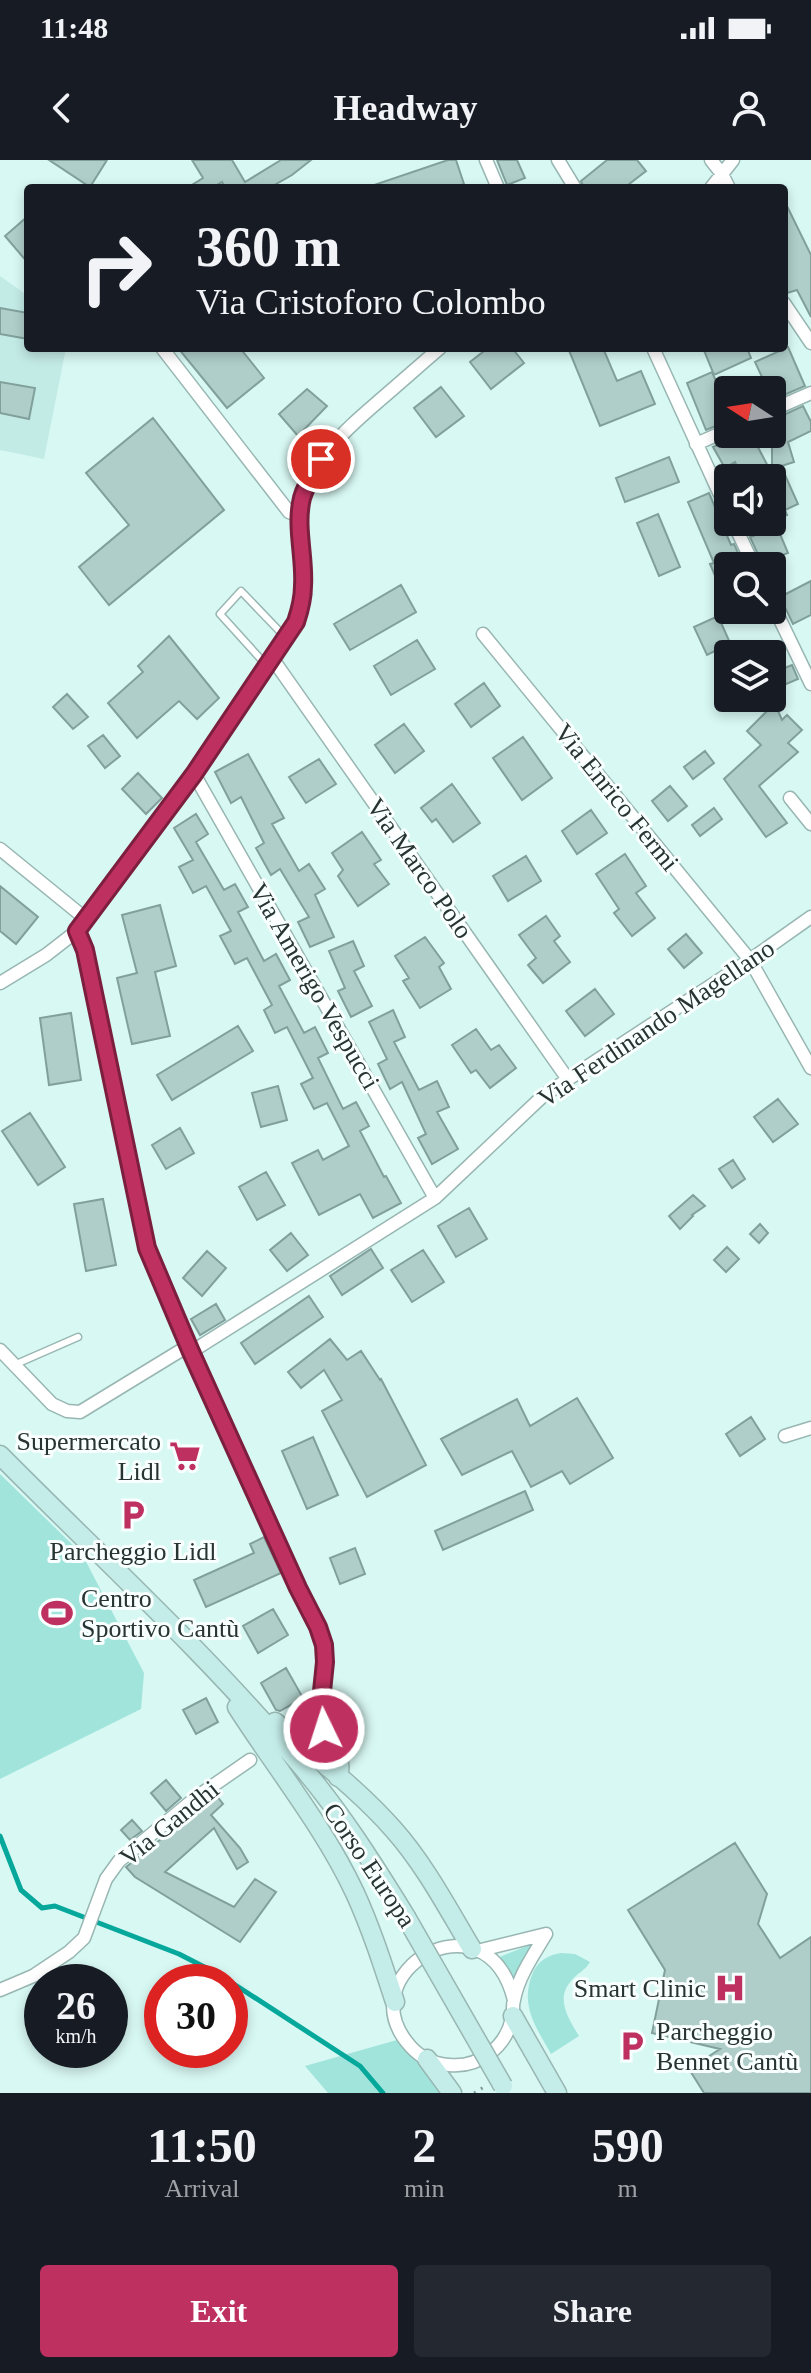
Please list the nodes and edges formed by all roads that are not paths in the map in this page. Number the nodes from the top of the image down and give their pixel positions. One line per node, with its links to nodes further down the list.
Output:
1 (486, 160): 6 (street)
2 (558, 160): 7 (street)
3 (711, 160): 5 (street)
4 (733, 160): 5 (street)
5 (722, 174): 8 (street); 9 (street)
6 (496, 184)
7 (573, 184)
8 (714, 184)
9 (727, 184)
10 (788, 309): 11 (street)
11 (811, 343)
12 (165, 352): 20 (street)
13 (435, 352): 20 (street)
14 (655, 352): 18 (street)
15 (811, 393): 16 (street)
16 (786, 404)
17 (714, 436): 18 (street)
18 (696, 444): 19 (street)
19 (714, 482)
20 (300, 516): 23 (street)
21 (782, 624): 25 (street)
22 (483, 634): 33 (street, Via Enrico Fermi)
23 (286, 638): 24 (street); 24 (lane)
24 (270, 662): 26 (street); 36 (street, Via Marco Polo)
25 (811, 684)
26 (194, 774): 31 (street); 37 (street, Via Amerigo Vespucci)
27 (790, 798): 28 (street)
28 (811, 824)
29 (0, 849): 31 (street)
30 (811, 917): 33 (street, Via Ferdinando Magellano)
31 (86, 919): 32 (street)
32 (77, 931): 34 (street); 39 (street)
33 (750, 960): 35 (street, Via Enrico Fermi); 36 (street, Via Ferdinando Magellano)
34 (0, 983)
35 (811, 1068)
36 (567, 1078): 37 (street, Via Ferdinando Magellano)
37 (435, 1198): 39 (street, Via Ferdinando Magellano)
38 (78, 1337): 41 (lane)
39 (189, 1349): 41 (street, Via Ferdinando Magellano); 46 (street)
40 (0, 1350): 41 (street, Via Ferdinando Magellano)
41 (14, 1365)
42 (811, 1428): 43 (street)
43 (785, 1436)
44 (0, 1455): 45 (main road, Corso Europa)
45 (210, 1664): 47 (main road); 48 (main road); 54 (main road, Corso Europa, bridge)
46 (329, 1738): 48 (main road)
47 (258, 1755): 50 (street, Via Gandhi); 51 (main road)
48 (338, 1777): 49 (main road)
49 (475, 1950): 51 (street); 52 (street); 52 (street)
50 (0, 1990)
51 (395, 2002): 53 (street)
52 (513, 2008): 53 (street); 56 (main road)
53 (427, 2059): 55 (main road)
54 (505, 2089)
55 (452, 2093)
56 (557, 2093)

